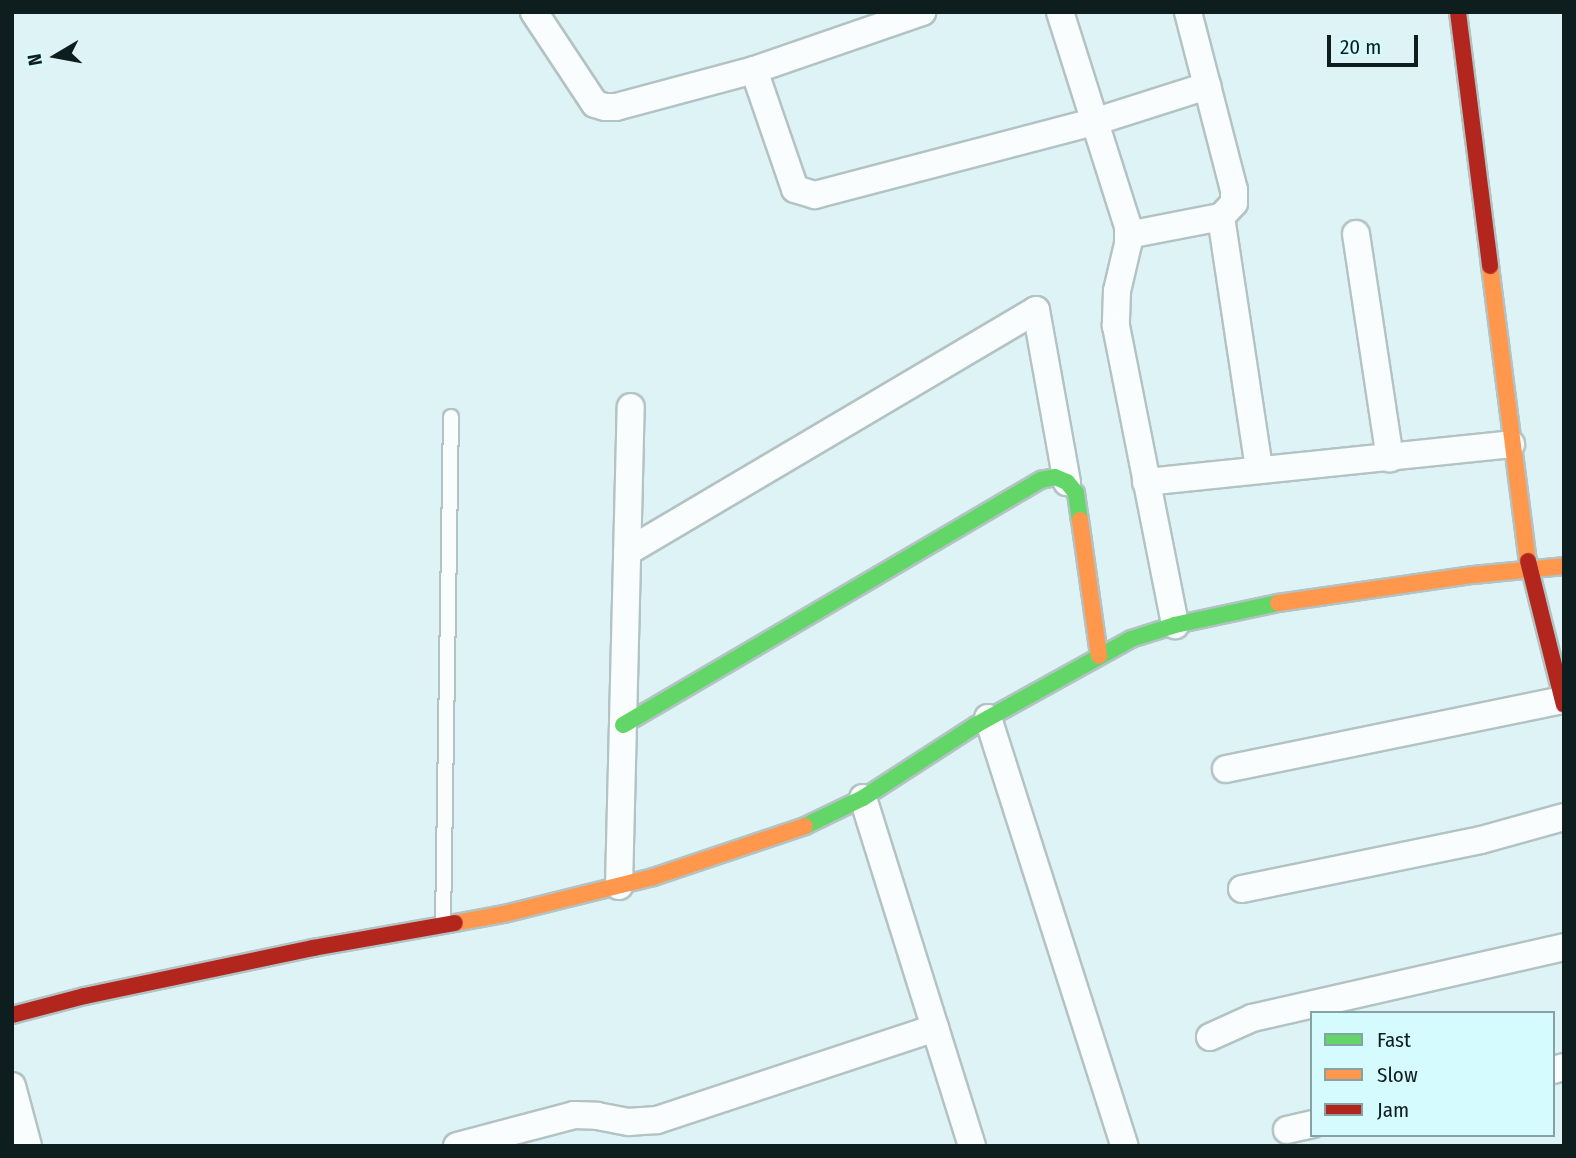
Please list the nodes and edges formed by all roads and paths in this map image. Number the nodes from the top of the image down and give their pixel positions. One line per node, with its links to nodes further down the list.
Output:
1 (534, 12): 6 (street)
2 (922, 12): 6 (street)
3 (1060, 12): 8 (street)
4 (1188, 12): 7 (street)
5 (1458, 12): 14 (street)
6 (754, 70): 8 (street)
7 (1207, 86): 8 (street); 9 (street)
8 (1094, 122): 11 (street)
9 (1221, 218): 11 (street); 16 (street)
10 (1356, 234): 15 (street)
11 (1128, 235): 18 (street)
12 (631, 407): 19 (street)
13 (451, 417): 32 (lane)
14 (1511, 444): 15 (street); 21 (street)
15 (1390, 458): 16 (street)
16 (1259, 468): 18 (street)
17 (1067, 482): 19 (street); 23 (street); 26 (street)
18 (1146, 482): 22 (street)
19 (627, 552): 26 (street)
20 (1564, 566): 21 (street)
21 (1529, 569): 22 (street); 24 (street)
22 (1175, 625): 23 (street)
23 (1099, 656): 25 (street)
24 (1563, 701): 27 (street)
25 (989, 718): 28 (street); 42 (street)
26 (623, 724): 30 (street)
27 (1226, 769)
28 (863, 797): 30 (street); 35 (street)
29 (1564, 817): 31 (street)
30 (619, 886): 32 (street)
31 (1242, 889)
32 (443, 925): 34 (street)
33 (1564, 947): 36 (street)
34 (12, 1015)
35 (935, 1028): 38 (street); 41 (street)
36 (1210, 1037)
37 (12, 1086): 39 (street)
38 (651, 1134): 40 (street)
39 (28, 1146)
40 (457, 1146)
41 (972, 1146)
42 (1125, 1146)

